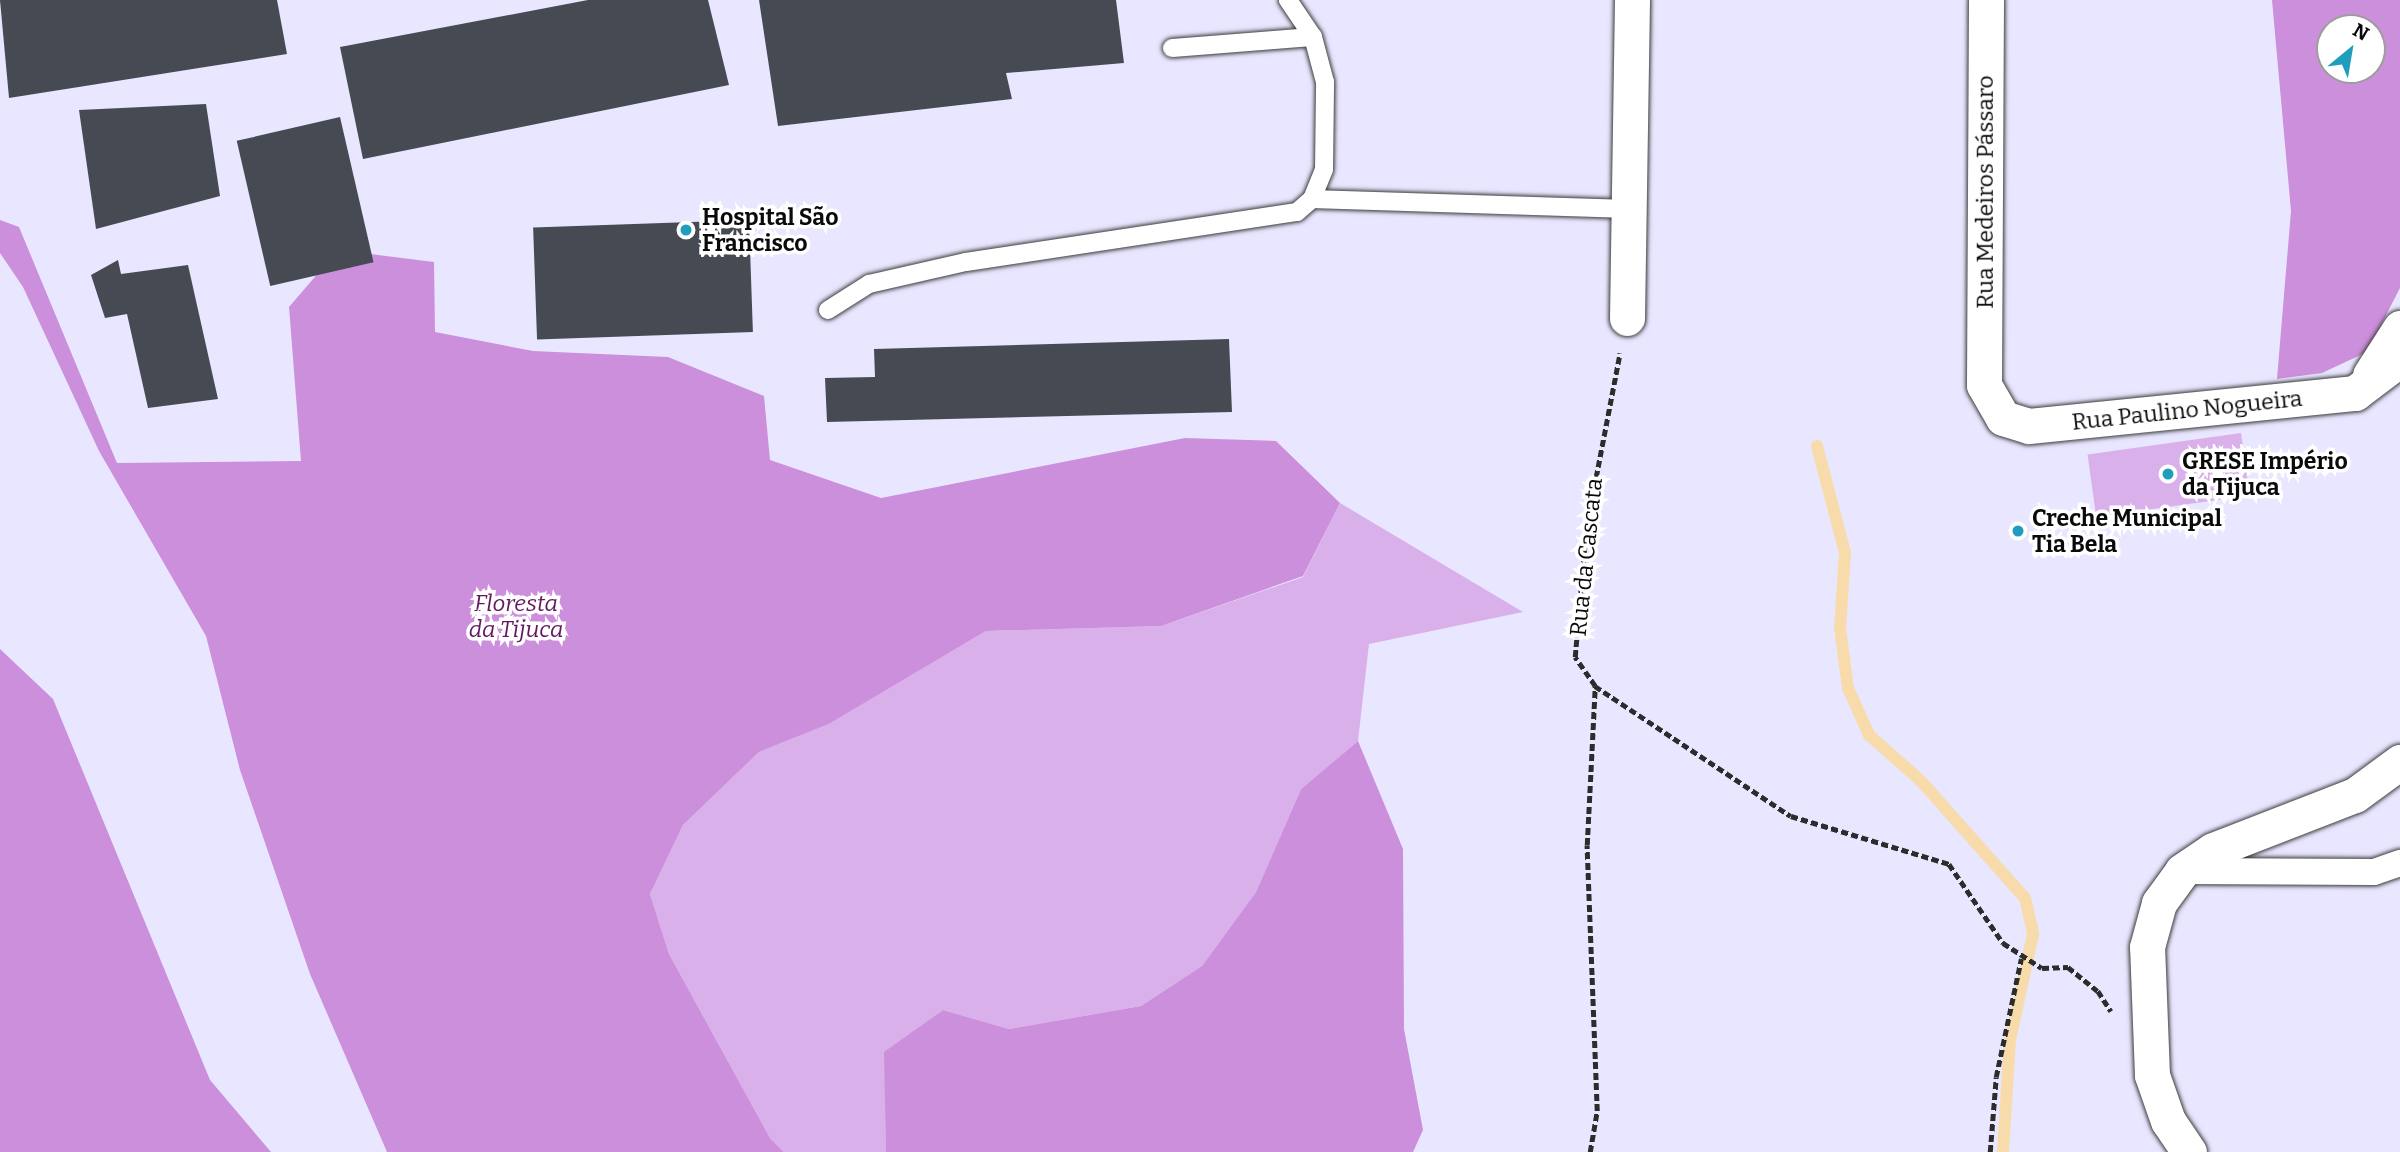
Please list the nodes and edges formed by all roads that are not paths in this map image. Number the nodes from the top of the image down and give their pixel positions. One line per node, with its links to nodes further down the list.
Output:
1 (1287, 0): 4 (lane)
2 (1632, 0): 7 (street)
3 (1986, 0): 12 (street, Rua Medeiros Pássaro)
4 (1313, 37): 5 (lane); 6 (lane)
5 (1172, 48)
6 (1312, 199): 7 (lane); 8 (lane)
7 (1628, 209): 9 (street)
8 (828, 310)
9 (1627, 318)
10 (2400, 328): 13 (street)
11 (2400, 359): 13 (street)
12 (1983, 385): 13 (street, Rua Paulino Nogueira)
13 (2355, 393)
14 (2400, 762): 16 (street)
15 (2400, 863): 16 (street)
16 (2182, 871): 17 (street)
17 (2189, 1152)

